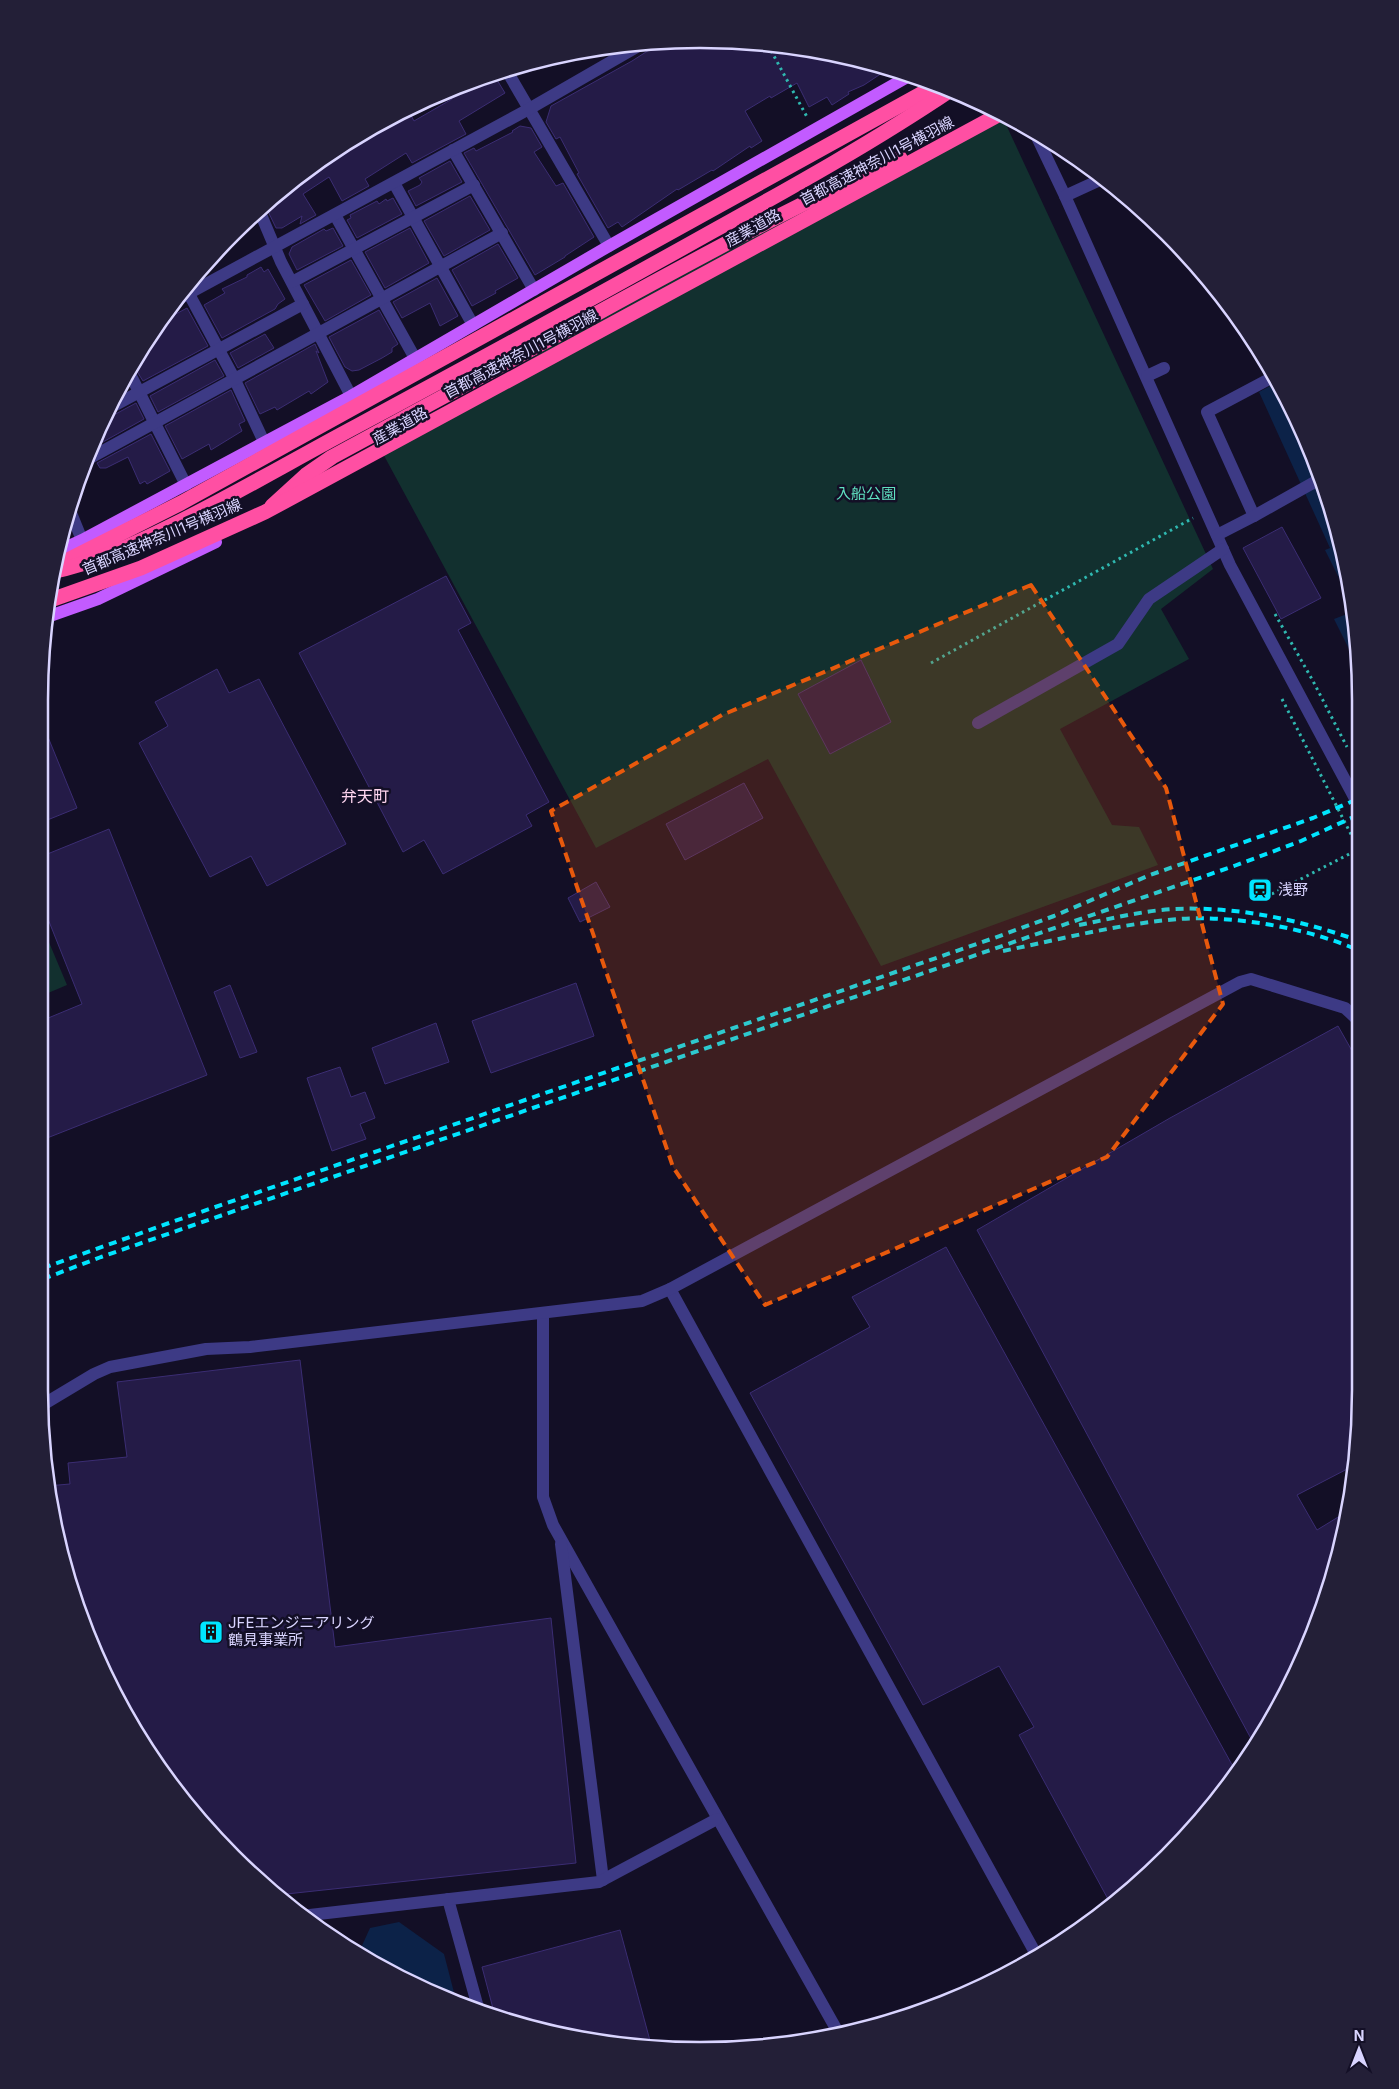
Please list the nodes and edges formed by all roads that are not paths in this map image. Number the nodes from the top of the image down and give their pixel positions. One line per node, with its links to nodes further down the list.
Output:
1 (628, 52): 6 (street)
2 (510, 76): 6 (street)
3 (902, 80): 21 (main road)
4 (928, 89): 54 (highway, 首都高速神奈川1号横羽線)
5 (943, 95): 31 (highway)
6 (529, 109): 11 (street); 21 (street)
7 (989, 115): 49 (main road, 産業道路)
8 (992, 117): 31 (highway, bridge)
9 (993, 118): 56 (highway, 首都高速神奈川1号横羽線, bridge)
10 (1040, 144): 15 (street)
11 (454, 150): 13 (street); 14 (street)
12 (1096, 182): 15 (street)
13 (394, 183): 16 (street); 18 (street)
14 (474, 185): 18 (street); 19 (street)
15 (1065, 196): 35 (street)
16 (336, 215): 20 (street); 22 (street)
17 (262, 217): 20 (street)
18 (413, 217): 22 (street); 23 (street)
19 (502, 233): 23 (street); 25 (street)
20 (274, 246): 24 (street); 26 (street)
21 (609, 246): 25 (main road)
22 (355, 249): 24 (street); 27 (street)
23 (441, 267): 27 (street); 29 (street)
24 (292, 282): 28 (street)
25 (534, 290): 29 (main road)
26 (189, 294): 32 (street)
27 (383, 298): 30 (street); 33 (street)
28 (303, 304): 30 (street); 32 (street)
29 (473, 325): 33 (main road)
30 (318, 332): 37 (street); 40 (street)
31 (545, 334): 49 (highway); 55 (highway)
32 (218, 350): 37 (street); 39 (street)
33 (416, 360): 40 (main road)
34 (1164, 368): 35 (street)
35 (1147, 376): 50 (street)
36 (132, 378): 39 (street)
37 (234, 378): 42 (street); 43 (street)
38 (1267, 380): 47 (street)
39 (140, 392): 41 (street); 42 (street)
40 (351, 396): 43 (main road)
41 (119, 403)
42 (155, 422): 44 (street); 46 (street)
43 (264, 442): 46 (main road)
44 (95, 455)
45 (1314, 482): 47 (street)
46 (186, 485): 51 (main road)
47 (1254, 516): 50 (street)
48 (73, 519): 51 (street)
49 (254, 523): 57 (main road, 産業道路)
50 (1217, 535): 53 (street)
51 (82, 540): 52 (main road)
52 (66, 547)
53 (1223, 549): 58 (street); 59 (street)
54 (62, 563)
55 (61, 569)
56 (56, 598)
57 (53, 615)
58 (978, 723)
59 (1352, 793)
60 (1352, 1015): 61 (street)
61 (670, 1289): 62 (street); 69 (street)
62 (543, 1313): 63 (street); 64 (street)
63 (48, 1401)
64 (560, 1536): 65 (street); 66 (street)
65 (718, 1819): 66 (street); 71 (street)
66 (603, 1880): 67 (street)
67 (448, 1899): 68 (street); 70 (street)
68 (313, 1915)
69 (1033, 1949)
70 (476, 2002)
71 (835, 2027)

